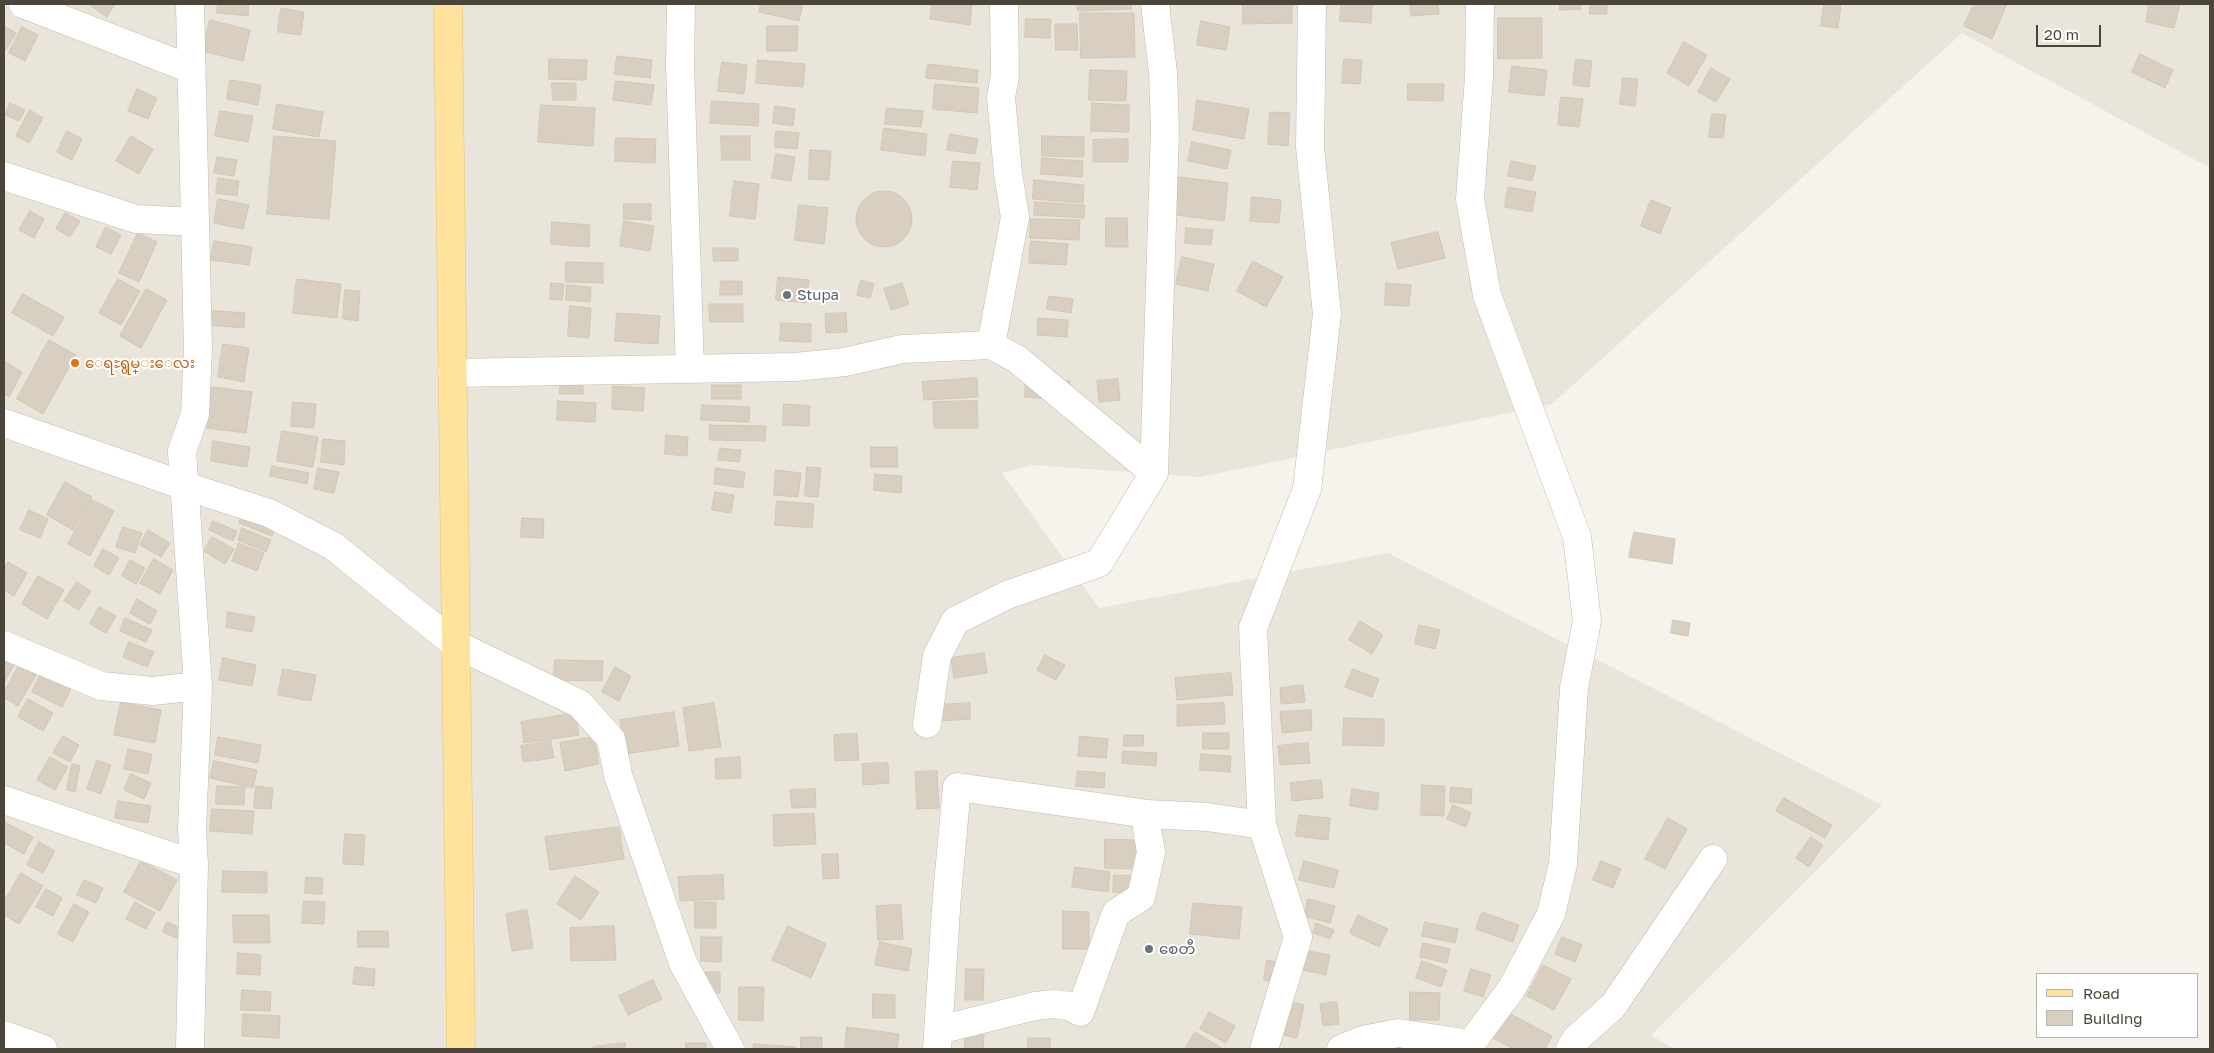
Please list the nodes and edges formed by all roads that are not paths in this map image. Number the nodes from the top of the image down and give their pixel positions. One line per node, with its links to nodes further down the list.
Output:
1 (23, 4): 9 (street)
2 (190, 4): 9 (street)
3 (448, 4): 14 (main road)
4 (681, 4): 13 (street)
5 (1004, 4): 12 (street)
6 (1155, 4): 16 (street)
7 (1312, 4): 24 (street)
8 (1480, 4): 29 (street)
9 (192, 69): 11 (street)
10 (4, 176): 11 (street)
11 (195, 222): 17 (street)
12 (991, 345): 13 (street); 16 (street)
13 (690, 369): 14 (street)
14 (452, 372): 18 (main road)
15 (4, 423): 17 (street)
16 (1154, 473): 21 (street)
17 (186, 486): 18 (street); 20 (street)
18 (455, 644): 32 (main road); 33 (street)
19 (4, 645): 20 (street)
20 (198, 686): 26 (street)
21 (927, 724)
22 (4, 800): 26 (street)
23 (1148, 814): 24 (street); 28 (street); 28 (street)
24 (1262, 825): 34 (street)
25 (1713, 859): 36 (street)
26 (194, 864): 31 (street)
27 (4, 1034): 30 (street)
28 (938, 1040)
29 (1469, 1047): 35 (street)
30 (42, 1049)
31 (190, 1049)
32 (461, 1049)
33 (730, 1049)
34 (1264, 1049)
35 (1341, 1049)
36 (1570, 1049)

